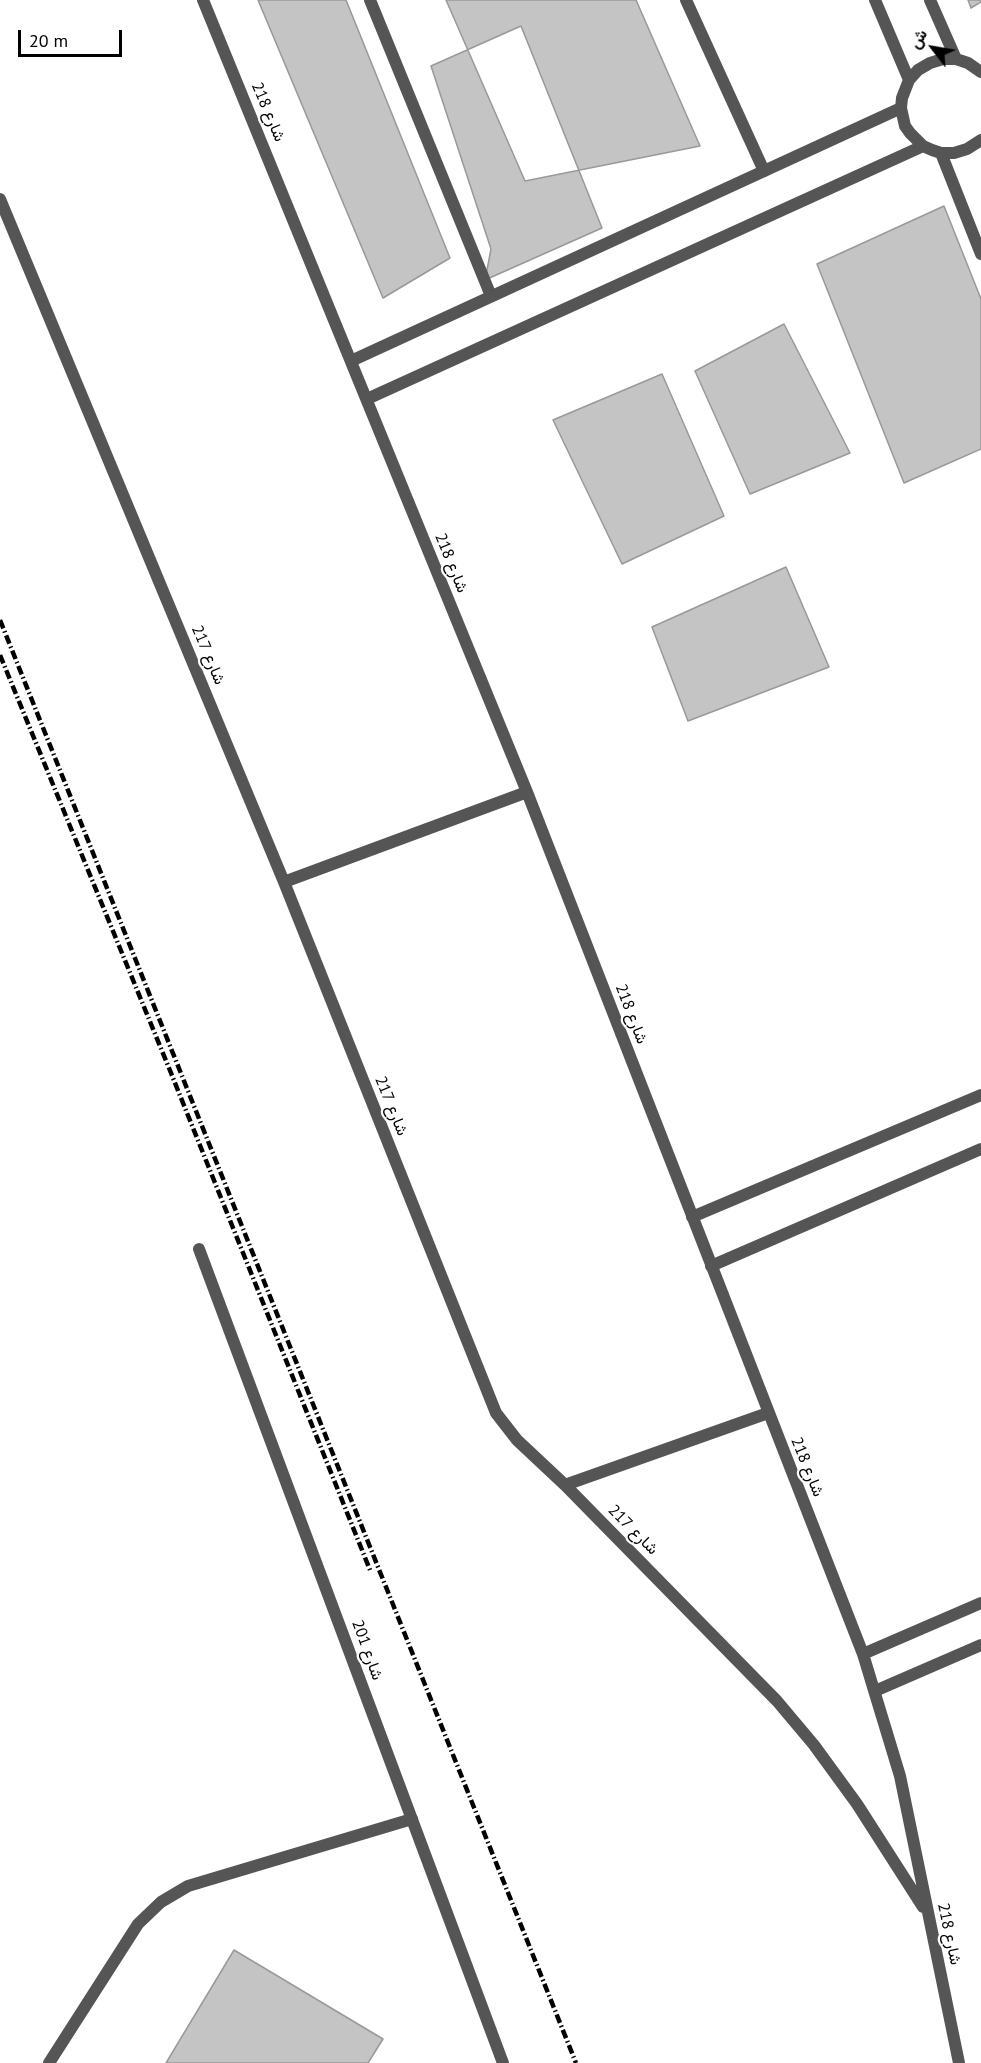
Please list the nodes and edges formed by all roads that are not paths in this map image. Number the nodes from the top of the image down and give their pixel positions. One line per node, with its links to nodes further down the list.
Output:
1 (203, 0): 17 (street, شارع 218)
2 (370, 0): 16 (street)
3 (686, 0): 13 (street)
4 (875, 0): 8 (street)
5 (930, 0): 6 (street)
6 (956, 59): 7 (street); 8 (street)
7 (980, 70)
8 (909, 80): 9 (street)
9 (901, 108): 11 (street); 13 (street)
10 (981, 140): 12 (street)
11 (923, 146): 12 (street); 18 (street)
12 (941, 153): 15 (street)
13 (764, 171): 16 (street)
14 (0, 199): 20 (street, شارع 217)
15 (981, 254)
16 (491, 296): 17 (street)
17 (351, 361): 18 (street, شارع 218)
18 (367, 399): 19 (street, شارع 218)
19 (527, 792): 20 (street); 23 (street, شارع 218)
20 (284, 882): 27 (street, شارع 217)
21 (981, 1095): 23 (street)
22 (981, 1149): 25 (street)
23 (692, 1217): 25 (street, شارع 218)
24 (199, 1249): 32 (street, شارع 201)
25 (711, 1266): 26 (street, شارع 218)
26 (768, 1413): 27 (street); 30 (street, شارع 218)
27 (565, 1485): 33 (street, شارع 217)
28 (981, 1603): 30 (street)
29 (981, 1645): 31 (street)
30 (864, 1654): 31 (street, شارع 218)
31 (875, 1691): 33 (street, شارع 218)
32 (412, 1819): 34 (street); 35 (street, شارع 201)
33 (927, 1913): 36 (street, شارع 218)
34 (50, 2063)
35 (503, 2063)
36 (959, 2063)

